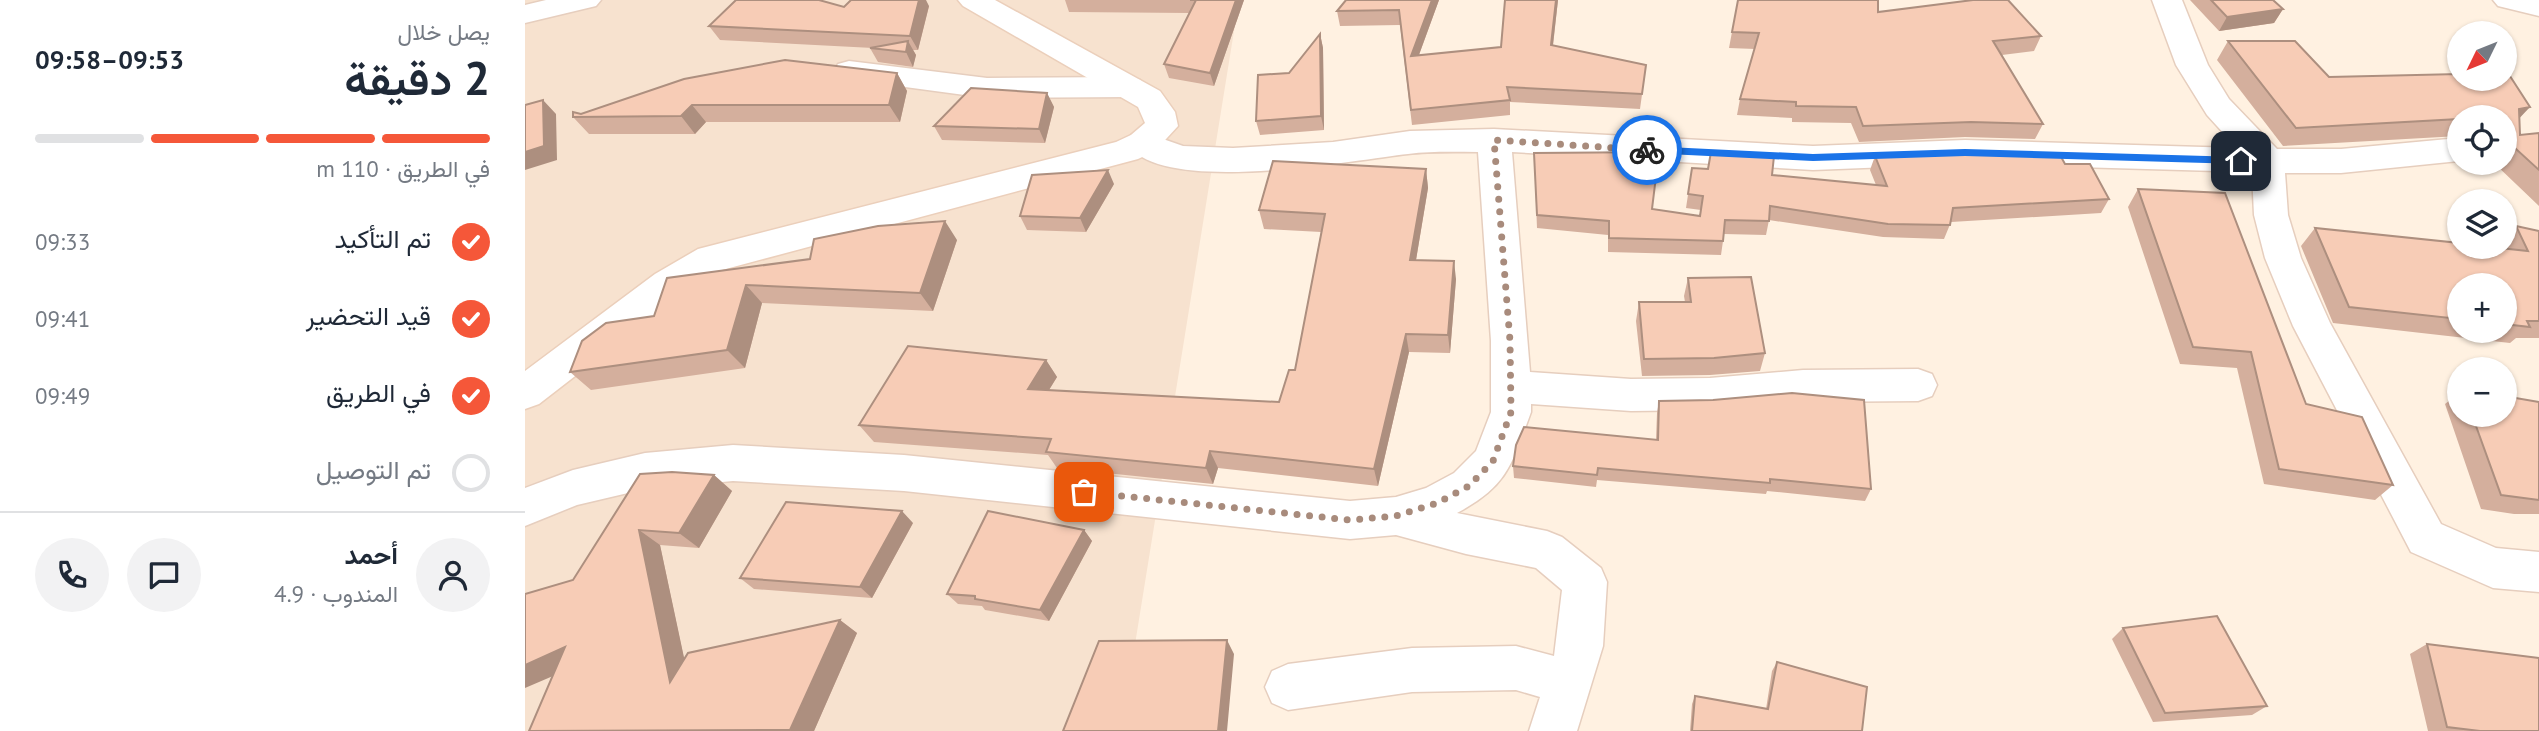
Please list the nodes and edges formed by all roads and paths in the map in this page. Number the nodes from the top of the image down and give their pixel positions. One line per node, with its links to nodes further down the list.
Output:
1 (586, 0): 6 (street)
2 (973, 0): 8 (street)
3 (2167, 0): 12 (street)
4 (2508, 0): 5 (street)
5 (2539, 8)
6 (525, 14)
7 (824, 67): 8 (street)
8 (1129, 87): 10 (street)
9 (1494, 140): 10 (street); 12 (street); 14 (street)
10 (1143, 143): 15 (street)
11 (2447, 150): 12 (street)
12 (2269, 162): 18 (street)
13 (1918, 385): 14 (street)
14 (1510, 387): 17 (street)
15 (528, 390)
16 (525, 507): 17 (street)
17 (1396, 516): 19 (street)
18 (2539, 572)
19 (1568, 683): 20 (street); 21 (street)
20 (1288, 687)
21 (1553, 731)

